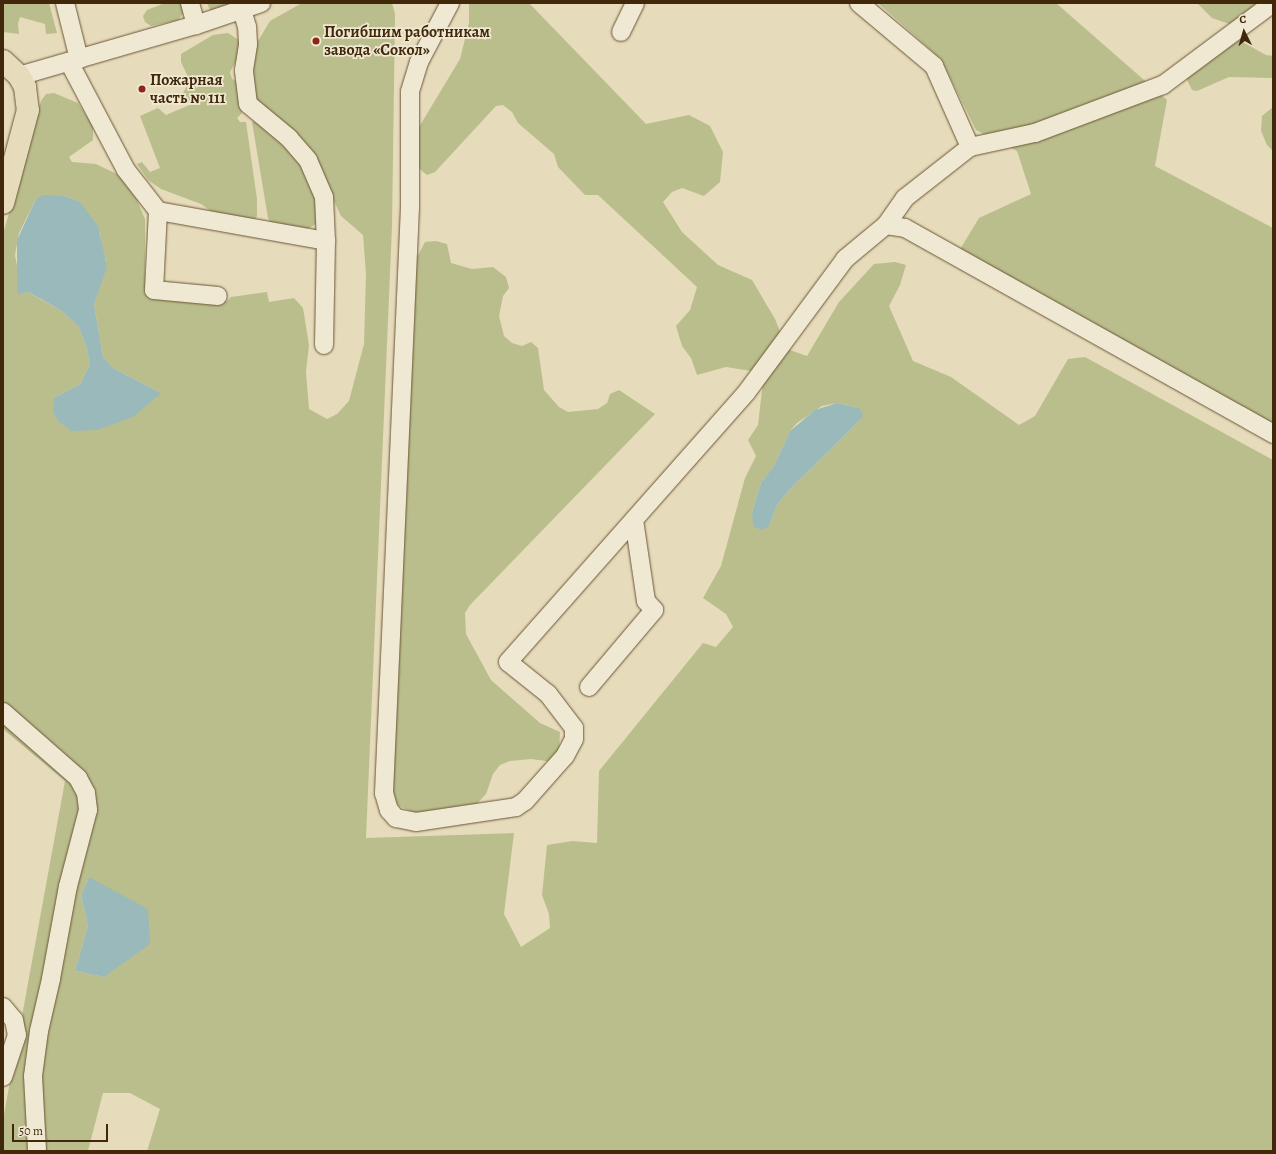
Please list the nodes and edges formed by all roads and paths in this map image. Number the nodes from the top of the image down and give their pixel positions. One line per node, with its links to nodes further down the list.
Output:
1 (65, 3): 11 (street)
2 (190, 3): 9 (street)
3 (261, 3): 8 (street)
4 (450, 3): 22 (street)
5 (635, 3): 10 (street)
6 (859, 3): 14 (street)
7 (1273, 3): 14 (street)
8 (242, 10): 9 (street); 18 (street)
9 (196, 25): 11 (street)
10 (621, 32)
11 (74, 60): 13 (street); 16 (street)
12 (3, 61): 13 (main road)
13 (19, 76): 15 (main road)
14 (970, 147): 17 (street)
15 (3, 203)
16 (158, 211): 18 (street); 19 (street)
17 (886, 225): 21 (street); 22 (street)
18 (326, 241): 20 (street)
19 (218, 296)
20 (324, 345)
21 (1273, 434)
22 (634, 520): 23 (street)
23 (589, 687)
24 (3, 712): 27 (street)
25 (3, 1007): 26 (street)
26 (3, 1077)
27 (37, 1151)

